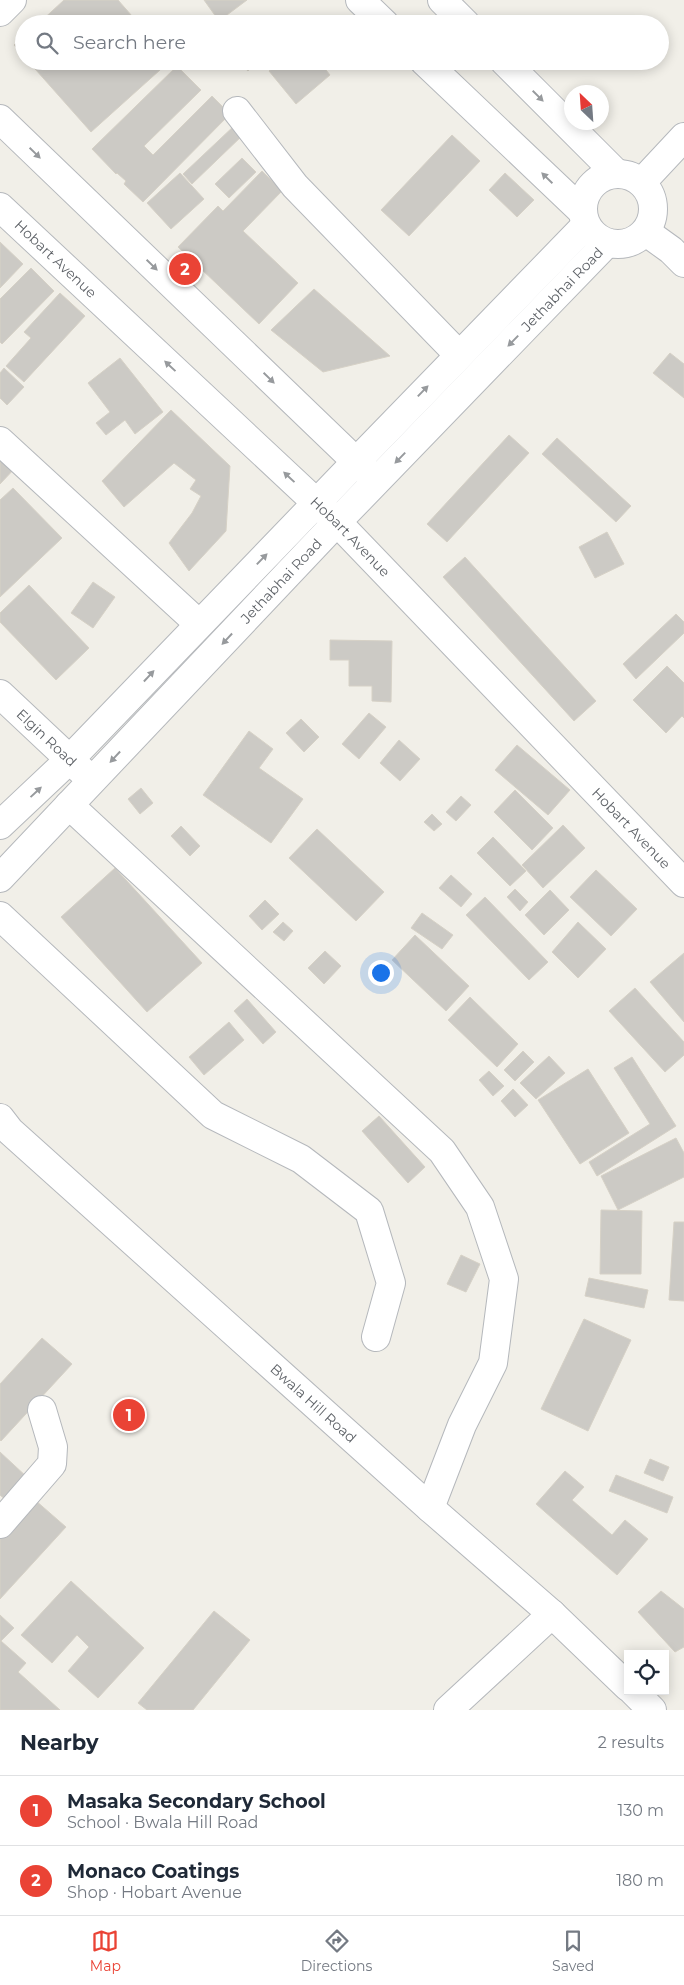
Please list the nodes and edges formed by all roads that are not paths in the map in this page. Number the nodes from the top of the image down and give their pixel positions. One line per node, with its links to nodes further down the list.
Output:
1 (12, 0): 4 (street)
2 (360, 0): 5 (street)
3 (442, 0): 6 (street)
4 (0, 12)
5 (376, 15)
6 (457, 15)
7 (433, 70): 15 (street, one-way to 7)
8 (513, 70): 12 (street, one-way to 12)
9 (238, 111): 19 (street)
10 (0, 119): 21 (street, one-way to 21)
11 (684, 137): 13 (street)
12 (616, 173): 13 (street); 15 (street)
13 (642, 182): 16 (street)
14 (0, 208): 23 (street, Hobart Avenue, one-way to 14)
15 (584, 219): 17 (street); 19 (street, Jethabhai Road)
16 (646, 232): 17 (street); 18 (street)
17 (607, 243): 22 (street, Jethabhai Road, one-way to 22)
18 (680, 254)
19 (459, 355): 21 (street, Jethabhai Road, one-way to 19)
20 (0, 441): 25 (street)
21 (356, 462): 22 (street); 23 (street, Jethabhai Road)
22 (377, 482): 24 (street, Jethabhai Road)
23 (317, 503): 24 (street, Hobart Avenue); 25 (street, Jethabhai Road, one-way to 23)
24 (337, 522): 28 (street, Jethabhai Road, one-way to 28); 32 (street, Hobart Avenue)
25 (199, 624): 27 (street, Jethabhai Road, one-way to 25)
26 (0, 694): 27 (street, Elgin Road)
27 (69, 760): 28 (street, Elgin Road); 30 (street, Jethabhai Road, one-way to 27)
28 (93, 780): 29 (street, Jethabhai Road)
29 (69, 805): 31 (street, Jethabhai Road); 37 (street)
30 (0, 825)
31 (0, 878)
32 (684, 883)
33 (0, 916): 35 (street)
34 (3, 1125): 37 (street, Bwala Hill Road)
35 (376, 1337)
36 (42, 1410): 38 (street)
37 (430, 1508): 39 (street, Bwala Hill Road)
38 (0, 1524)
39 (552, 1614): 40 (street, Bwala Hill Road); 42 (street)
40 (624, 1683)
41 (636, 1695): 43 (street)
42 (448, 1710)
43 (652, 1710)

